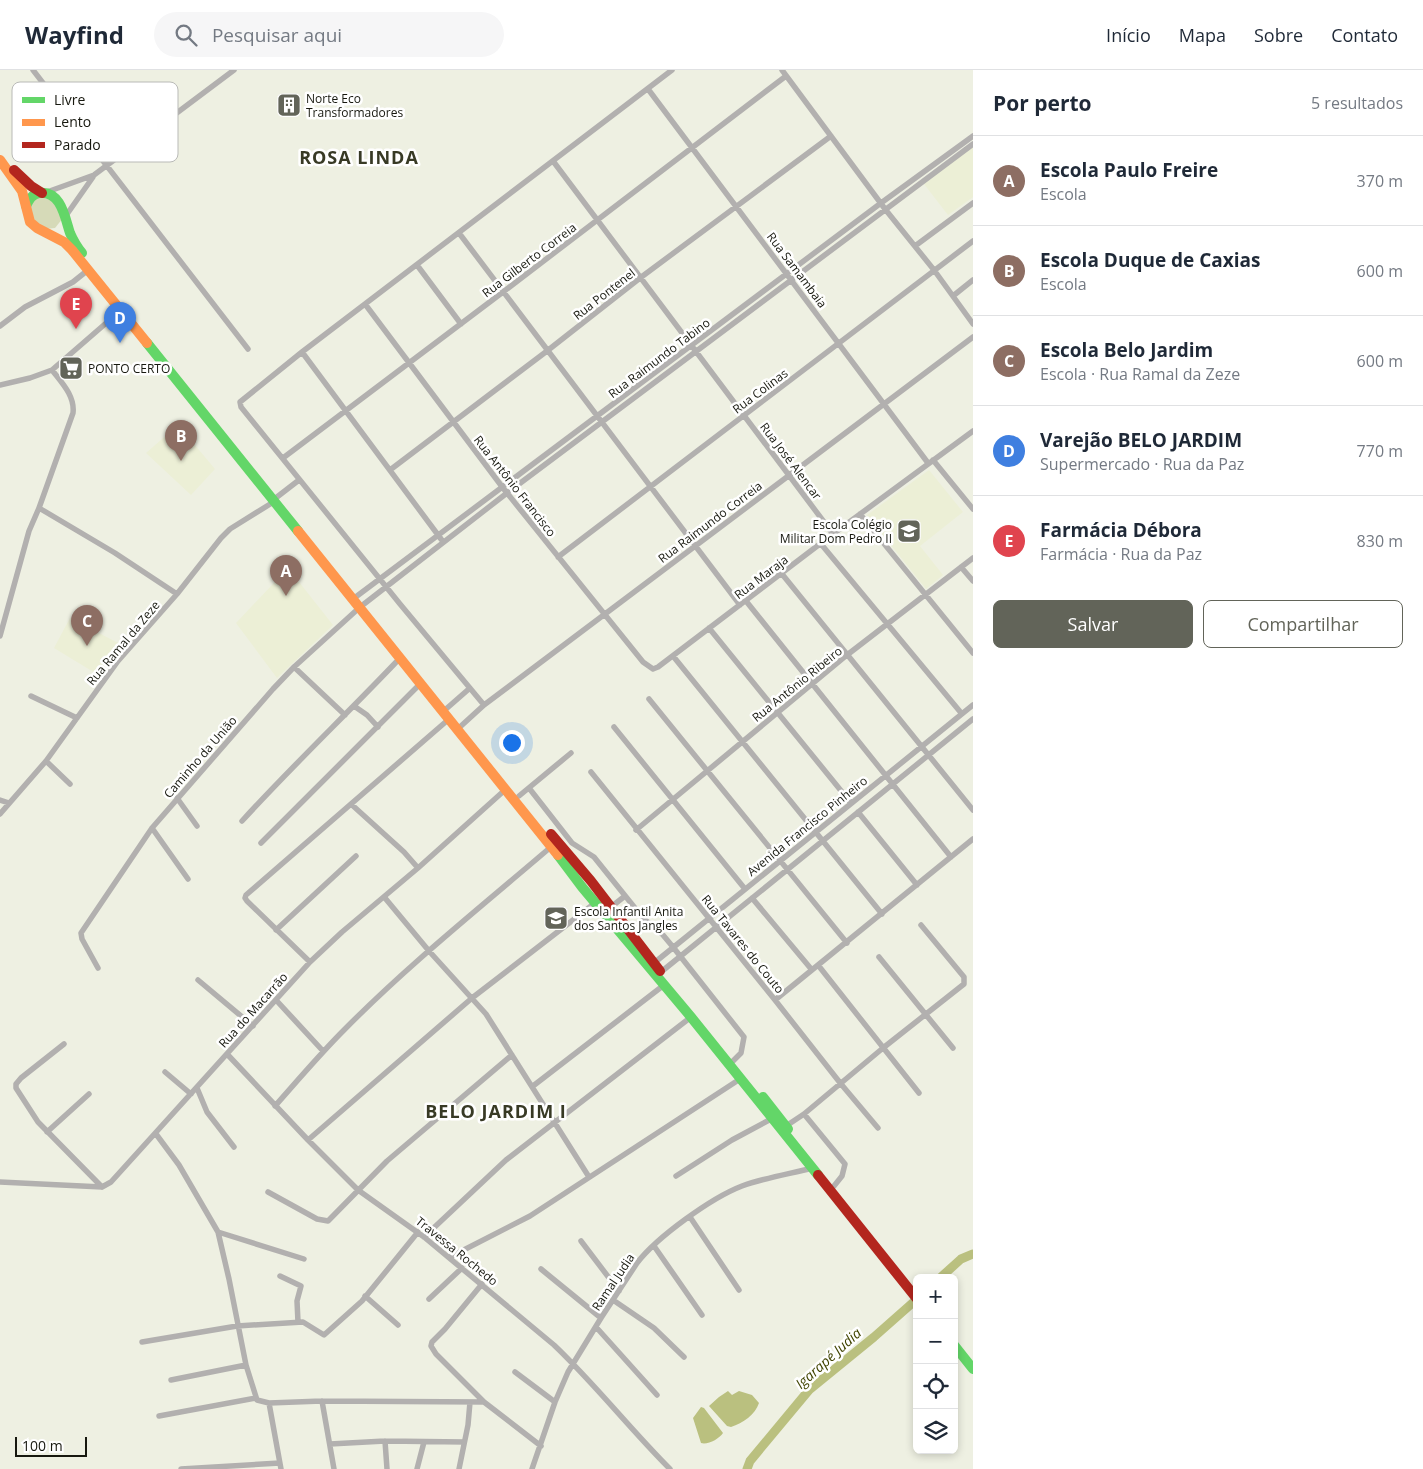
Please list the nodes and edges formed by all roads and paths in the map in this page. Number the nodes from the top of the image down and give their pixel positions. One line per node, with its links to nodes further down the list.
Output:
1 (34, 70): 6 (street)
2 (234, 70): 8 (street)
3 (672, 70): 7 (street)
4 (782, 70): 5 (street)
5 (786, 76): 9 (street); 12 (street, Rua Gilberto Correia)
6 (43, 82)
7 (648, 89): 12 (street, Rua Samambaia); 17 (street)
8 (178, 112)
9 (831, 136): 21 (street); 24 (street, Rua Pontenel)
10 (973, 137): 21 (street, Rua Raimundo Tabino)
11 (973, 144): 25 (street, Rua Raimundo Tabino)
12 (691, 148): 24 (street, Rua Samambaia); 27 (street, Rua Gilberto Correia)
13 (0, 154): 20 (highway)
14 (0, 160): 23 (highway)
15 (105, 162): 18 (street)
16 (111, 162): 18 (street)
17 (553, 162): 27 (street, Rua José Alencar); 29 (street)
18 (107, 165): 19 (street); 51 (street)
19 (94, 175): 20 (street); 26 (street)
20 (42, 193): 23 (highway); 26 (highway)
21 (881, 203): 25 (street); 35 (street, Rua Raimundo Tabino)
22 (973, 203): 31 (street)
23 (26, 206): 28 (highway)
24 (737, 207): 35 (street, Rua Samambaia); 36 (street, Rua Pontenel)
25 (886, 209): 31 (street); 38 (street, Rua Raimundo Tabino)
26 (65, 217): 28 (highway); 71 (highway)
27 (597, 220): 36 (street, Rua José Alencar); 40 (street, Rua Gilberto Correia)
28 (48, 232): 33 (highway)
29 (459, 233): 32 (street); 40 (street)
30 (973, 241): 34 (street, Rua Colinas)
31 (915, 246): 34 (street)
32 (417, 266): 43 (street); 46 (street)
33 (88, 270): 44 (highway); 47 (street)
34 (934, 270): 42 (street); 49 (street, Rua Colinas)
35 (787, 274): 38 (street, Rua Samambaia); 39 (street, Rua Raimundo Tabino)
36 (640, 278): 50 (street, Rua José Alencar); 52 (street, Rua Pontenel)
37 (973, 280): 42 (street)
38 (792, 281): 41 (street, Rua Raimundo Tabino); 49 (street, Rua Samambaia)
39 (771, 286): 41 (street); 50 (street, Rua Raimundo Tabino)
40 (503, 292): 46 (street, Rua Gilberto Correia); 52 (street)
41 (776, 292): 54 (street, Rua Raimundo Tabino)
42 (953, 296): 45 (street)
43 (365, 304): 53 (street); 55 (street, Rua Antônio Francisco)
44 (120, 311): 56 (street); 71 (highway)
45 (972, 320)
46 (461, 324): 55 (street, Rua Gilberto Correia)
47 (0, 326)
48 (973, 337): 58 (street, Rua Raimundo Correia)
49 (839, 344): 58 (street, Rua Samambaia); 60 (street, Rua Colinas)
50 (691, 346): 54 (street, Rua José Alencar); 61 (street, Rua Raimundo Tabino)
51 (248, 348)
52 (547, 351): 61 (street); 62 (street, Rua Pontenel)
53 (302, 352): 59 (street); 64 (street)
54 (695, 352): 60 (street, Rua José Alencar); 61 (street, Rua Raimundo Tabino)
55 (410, 362): 59 (street, Rua Gilberto Correia); 62 (street, Rua Antônio Francisco)
56 (52, 370): 57 (street); 72 (street)
57 (0, 385)
58 (883, 404): 65 (street, Rua Samambaia); 67 (street, Rua Raimundo Correia)
59 (346, 411): 64 (street, Rua Gilberto Correia); 66 (street)
60 (744, 416): 67 (street, Rua José Alencar); 69 (street, Rua Colinas)
61 (599, 420): 69 (street); 70 (street, Rua Raimundo Tabino)
62 (454, 422): 66 (street, Rua Pontenel); 70 (street, Rua Antônio Francisco)
63 (972, 434): 65 (street, Rua Maraja)
64 (283, 458): 68 (street)
65 (931, 462): 73 (street, Rua Samambaia); 74 (street, Rua Maraja)
66 (390, 470): 76 (street)
67 (790, 476): 75 (street, Rua José Alencar); 79 (street, Rua Raimundo Correia)
68 (299, 480): 71 (street, Rua Ramal da Zeze); 84 (street)
69 (650, 488): 79 (street); 80 (street, Rua Colinas)
70 (505, 491): 76 (street, Rua Raimundo Tabino); 77 (street, Rua Raimundo Tabino); 80 (street, Rua Antônio Francisco)
71 (276, 499): 87 (street, Rua Ramal da Zeze); 90 (highway)
72 (39, 508): 87 (street); 95 (street)
73 (973, 510)
74 (860, 514): 75 (street, Rua Maraja); 88 (street)
75 (834, 534): 78 (street, Rua Maraja)
76 (439, 536): 77 (street); 84 (street, Rua Raimundo Tabino)
77 (444, 542): 86 (street, Rua Raimundo Tabino)
78 (821, 544): 83 (street, Rua Maraja); 93 (street)
79 (695, 546): 91 (street); 92 (street, Rua Raimundo Correia)
80 (558, 557): 92 (street, Rua Antônio Francisco)
81 (973, 558): 82 (street, Rua Antônio Ribeiro)
82 (962, 566): 85 (street); 88 (street, Rua Antônio Ribeiro)
83 (782, 574): 89 (street, Rua Maraja); 98 (street)
84 (380, 579): 86 (street); 90 (street, Rua Raimundo Tabino)
85 (973, 581)
86 (386, 587): 90 (street, Rua Raimundo Tabino); 104 (street)
87 (177, 594): 114 (street, Rua Ramal da Zeze)
88 (926, 595): 93 (street, Rua Antônio Ribeiro); 96 (street)
89 (746, 601): 91 (street, Rua Maraja); 103 (street)
90 (360, 603): 99 (highway); 100 (street, Caminho da União); 110 (highway)
91 (740, 606): 94 (street, Rua Maraja)
92 (605, 614): 101 (street, Rua Antônio Francisco); 107 (street, Rua Raimundo Correia)
93 (887, 624): 98 (street, Rua Antônio Ribeiro); 112 (street)
94 (709, 628): 97 (street, Rua Maraja); 111 (street)
95 (0, 636)
96 (973, 653)
97 (673, 656): 101 (street, Rua Maraja); 121 (street)
98 (847, 656): 103 (street, Rua Antônio Ribeiro); 122 (street)
99 (400, 658): 102 (highway); 109 (street)
100 (294, 667): 113 (street); 134 (street, Caminho da União)
101 (658, 668)
102 (420, 684): 115 (highway); 118 (street)
103 (812, 684): 111 (street, Rua Antônio Ribeiro); 128 (street)
104 (470, 688): 107 (street); 110 (street)
105 (31, 696): 114 (street)
106 (649, 699): 127 (street)
107 (484, 705): 117 (street, Rua Raimundo Correia)
108 (973, 705): 112 (street, Avenida Francisco Pinheiro)
109 (354, 706): 113 (street); 118 (street)
110 (446, 708): 117 (highway)
111 (777, 713): 121 (street, Rua Antônio Ribeiro); 137 (street)
112 (962, 714): 122 (street, Avenida Francisco Pinheiro)
113 (345, 715): 143 (street)
114 (77, 718): 125 (street, Rua Ramal da Zeze)
115 (449, 719): 132 (highway); 139 (street)
116 (971, 721): 120 (street); 124 (street, Avenida Francisco Pinheiro)
117 (461, 726): 133 (highway)
118 (378, 727): 150 (street)
119 (614, 727): 136 (street)
120 (973, 728)
121 (742, 741): 127 (street, Rua Antônio Ribeiro); 147 (street)
122 (922, 746): 124 (street); 128 (street, Avenida Francisco Pinheiro)
123 (571, 753): 131 (street)
124 (928, 755): 130 (street, Avenida Francisco Pinheiro); 140 (street)
125 (46, 761): 129 (street); 138 (street, Rua Ramal da Zeze)
126 (591, 772): 146 (street, Rua Tavares do Couto)
127 (707, 772): 136 (street, Rua Antônio Ribeiro); 154 (street)
128 (886, 776): 130 (street); 137 (street, Avenida Francisco Pinheiro)
129 (70, 784)
130 (892, 784): 141 (street, Avenida Francisco Pinheiro); 153 (street)
131 (529, 788): 133 (street); 161 (street)
132 (506, 789): 151 (highway); 155 (street, Rua do Macarrão)
133 (519, 796): 158 (highway)
134 (177, 798): 144 (street); 145 (street, Caminho da União)
135 (0, 800): 138 (street)
136 (672, 800): 146 (street, Rua Antônio Ribeiro); 160 (street)
137 (851, 803): 147 (street, Avenida Francisco Pinheiro)
138 (9, 804): 142 (street, Rua Ramal da Zeze)
139 (352, 804): 155 (street); 170 (street)
140 (973, 810)
141 (858, 812): 149 (street, Avenida Francisco Pinheiro); 159 (street)
142 (0, 814)
143 (242, 821)
144 (197, 826)
145 (152, 828): 157 (street); 180 (street, Caminho da União)
146 (636, 830): 167 (street, Rua Tavares do Couto)
147 (816, 832): 149 (street); 154 (street, Avenida Francisco Pinheiro)
148 (973, 839): 153 (street)
149 (823, 841): 156 (street, Avenida Francisco Pinheiro); 166 (street)
150 (261, 843)
151 (552, 846): 158 (highway); 174 (street)
152 (356, 856): 170 (street)
153 (951, 857): 159 (street)
154 (780, 861): 156 (street); 160 (street, Avenida Francisco Pinheiro)
155 (418, 868): 162 (street, Rua do Macarrão)
156 (787, 869): 163 (street, Avenida Francisco Pinheiro); 172 (street)
157 (188, 879)
158 (586, 884): 164 (highway); 165 (highway)
159 (917, 884): 166 (street)
160 (745, 889): 167 (street, Avenida Francisco Pinheiro)
161 (625, 896): 165 (street); 173 (street)
162 (384, 898): 174 (street); 177 (street, Rua do Macarrão)
163 (752, 898): 169 (street, Avenida Francisco Pinheiro); 181 (street)
164 (595, 903): 171 (highway); 185 (street)
165 (612, 907): 171 (highway)
166 (882, 914): 172 (street)
167 (709, 918): 169 (street, Rua Tavares do Couto); 173 (street, Avenida Francisco Pinheiro)
168 (921, 925): 188 (street)
169 (716, 927): 175 (street, Avenida Francisco Pinheiro); 187 (street, Rua Tavares do Couto)
170 (276, 930): 177 (street)
171 (628, 936): 178 (highway); 184 (highway)
172 (847, 943): 179 (street)
173 (673, 947): 175 (street); 178 (street, Avenida Francisco Pinheiro)
174 (429, 951): 185 (street); 194 (street)
175 (680, 956): 182 (street, Avenida Francisco Pinheiro); 197 (street)
176 (879, 957): 188 (street)
177 (310, 962): 186 (street, Rua do Macarrão)
178 (654, 962): 182 (highway)
179 (818, 965): 181 (street); 192 (street)
180 (98, 968)
181 (812, 970): 187 (street)
182 (661, 972): 197 (highway)
183 (198, 980): 190 (street)
184 (664, 985): 189 (highway); 201 (street)
185 (472, 998): 196 (street); 214 (street)
186 (276, 1000): 190 (street, Rua do Macarrão); 194 (street)
187 (776, 1000): 200 (street, Rua Tavares do Couto)
188 (925, 1015): 192 (street); 193 (street)
189 (690, 1017): 199 (highway); 209 (street)
190 (253, 1026): 195 (street, Rua do Macarrão)
191 (64, 1044): 212 (street)
192 (883, 1048): 200 (street); 203 (street)
193 (953, 1048)
194 (323, 1051): 206 (street)
195 (227, 1054): 202 (street, Rua do Macarrão); 206 (street, Travessa Rochedo)
196 (512, 1055): 201 (street); 222 (street)
197 (733, 1061): 210 (highway)
198 (165, 1072): 205 (street)
199 (740, 1080): 208 (highway); 218 (street)
200 (841, 1084): 207 (street); 211 (street, Rua Tavares do Couto)
201 (533, 1086): 209 (street)
202 (197, 1088): 205 (street, Rua do Macarrão); 215 (street)
203 (919, 1092)
204 (89, 1094): 212 (street)
205 (191, 1094): 213 (street, Rua do Macarrão)
206 (275, 1106): 214 (street, Travessa Rochedo)
207 (804, 1114): 210 (street); 220 (street)
208 (771, 1119): 216 (highway); 217 (street)
209 (555, 1122): 218 (street); 227 (street)
210 (786, 1126): 220 (highway)
211 (878, 1128)
212 (47, 1132): 221 (street)
213 (156, 1134): 221 (street, Rua do Macarrão); 225 (street)
214 (308, 1140): 222 (street, Travessa Rochedo)
215 (234, 1147)
216 (813, 1168): 224 (street, Ramal Judia); 235 (highway)
217 (676, 1176)
218 (590, 1177): 230 (street)
219 (0, 1182): 221 (street)
220 (834, 1186): 235 (highway)
221 (102, 1187)
222 (358, 1190): 223 (street); 226 (street, Travessa Rochedo)
223 (268, 1192)
224 (690, 1217): 229 (street, Ramal Judia); 238 (street)
225 (218, 1232): 231 (street); 248 (street)
226 (418, 1232): 227 (street, Travessa Rochedo); 241 (street)
227 (424, 1237): 230 (street, Travessa Rochedo)
228 (581, 1242): 239 (street)
229 (654, 1246): 239 (street, Ramal Judia); 244 (street)
230 (450, 1258): 232 (street, Travessa Rochedo)
231 (304, 1259)
232 (462, 1268): 236 (street, Travessa Rochedo); 242 (street)
233 (541, 1269): 245 (street)
234 (280, 1276): 246 (street)
235 (901, 1276): 237 (highway); 240 (highway)
236 (482, 1284): 255 (street, Travessa Rochedo); 264 (street)
237 (913, 1286)
238 (739, 1290)
239 (619, 1291): 243 (street, Ramal Judia)
240 (913, 1293)
241 (365, 1296): 246 (street); 247 (street)
242 (429, 1299)
243 (613, 1300): 245 (street, Ramal Judia); 253 (street)
244 (702, 1315)
245 (601, 1318): 249 (street, Ramal Judia)
246 (298, 1322): 248 (street)
247 (398, 1325)
248 (237, 1326): 251 (street); 256 (street)
249 (596, 1327): 255 (street, Ramal Judia); 260 (street)
250 (958, 1341): 254 (highway)
251 (142, 1342)
252 (958, 1350): 257 (highway)
253 (684, 1357)
254 (973, 1358)
255 (573, 1363): 265 (street, Ramal Judia); 281 (street, Travessa Rochedo)
256 (246, 1365): 259 (street); 261 (street)
257 (973, 1369)
258 (516, 1372): 265 (street)
259 (171, 1380)
260 (657, 1395)
261 (256, 1398): 266 (street); 267 (street)
262 (322, 1401): 263 (street); 266 (street); 271 (street)
263 (470, 1402): 264 (street); 270 (street)
264 (484, 1402): 272 (street)
265 (555, 1402): 272 (street, Ramal Judia)
266 (266, 1403): 273 (street)
267 (159, 1416)
268 (385, 1441): 269 (street); 271 (street); 277 (street)
269 (424, 1442): 270 (street); 278 (street)
270 (464, 1442): 279 (street)
271 (330, 1444): 276 (street)
272 (541, 1446): 280 (street, Ramal Judia)
273 (280, 1466): 274 (street)
274 (236, 1467): 275 (street)
275 (181, 1469)
276 (334, 1469)
277 (387, 1469)
278 (417, 1469)
279 (459, 1469)
280 (532, 1469)
281 (670, 1469)

